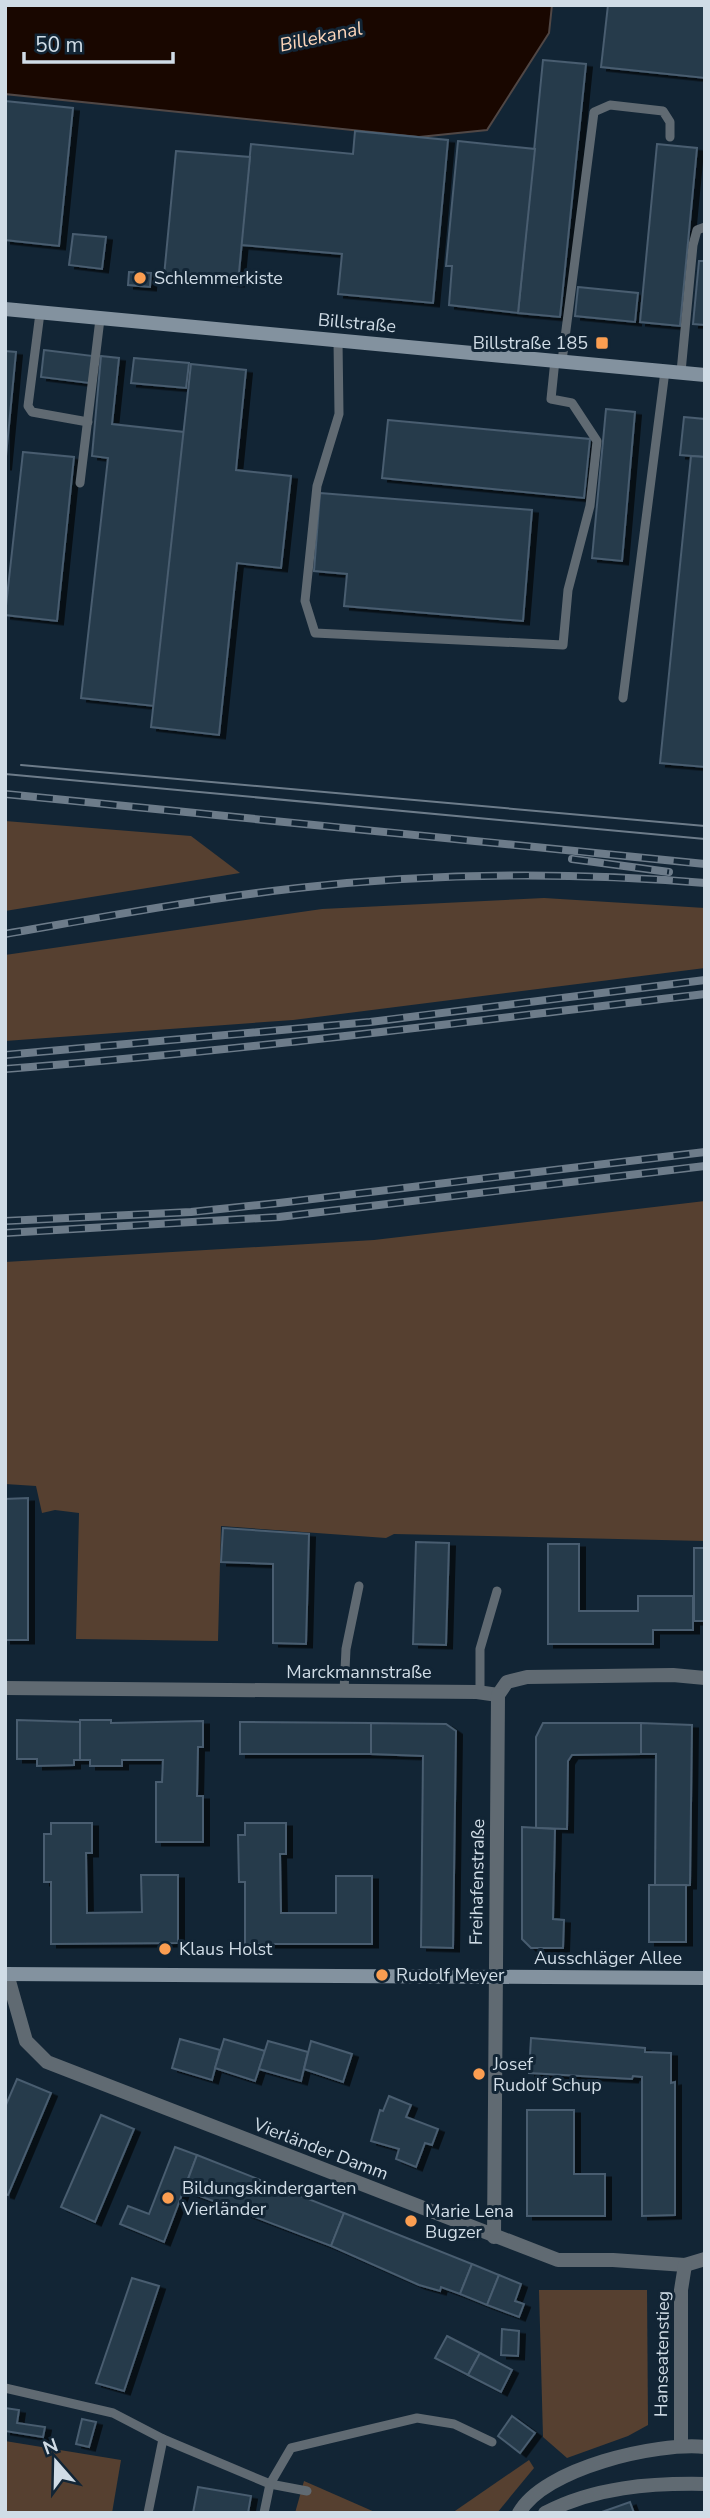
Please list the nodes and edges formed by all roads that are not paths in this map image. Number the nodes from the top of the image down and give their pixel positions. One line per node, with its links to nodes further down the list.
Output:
1 (670, 137): 7 (lane)
2 (705, 227): 9 (lane)
3 (5, 309): 4 (street, Billstraße)
4 (40, 313): 5 (street, Billstraße); 11 (lane)
5 (100, 319): 6 (street, Billstraße); 11 (lane)
6 (338, 341): 7 (street, Billstraße); 7 (lane)
7 (559, 361): 8 (street, Billstraße)
8 (665, 371): 9 (street, Billstraße); 13 (lane)
9 (681, 372): 10 (street, Billstraße)
10 (705, 375)
11 (88, 422): 12 (lane)
12 (80, 483)
13 (623, 698)
14 (359, 1586): 18 (lane)
15 (497, 1591): 19 (lane)
16 (705, 1678): 20 (street)
17 (5, 1688): 18 (street, Marckmannstraße)
18 (344, 1691): 19 (street, Marckmannstraße)
19 (480, 1692): 20 (street, Marckmannstraße)
20 (498, 1695): 22 (street, Freihafenstraße)
21 (6, 1974): 22 (street, Ausschläger Allee); 24 (street, Vierländer Damm)
22 (495, 1977): 23 (street, Ausschläger Allee); 24 (street, Freihafenstraße)
23 (705, 1978)
24 (494, 2237): 26 (street, Vierländer Damm)
25 (705, 2259): 26 (street)
26 (685, 2265): 30 (street, Hanseatenstieg)
27 (5, 2388): 28 (lane)
28 (163, 2440): 32 (lane); 35 (lane)
29 (492, 2442): 32 (lane)
30 (681, 2445): 31 (street); 37 (street)
31 (705, 2447)
32 (270, 2484): 34 (lane); 36 (lane)
33 (705, 2484): 38 (street)
34 (307, 2491)
35 (148, 2513)
36 (264, 2513)
37 (519, 2513)
38 (545, 2513)

